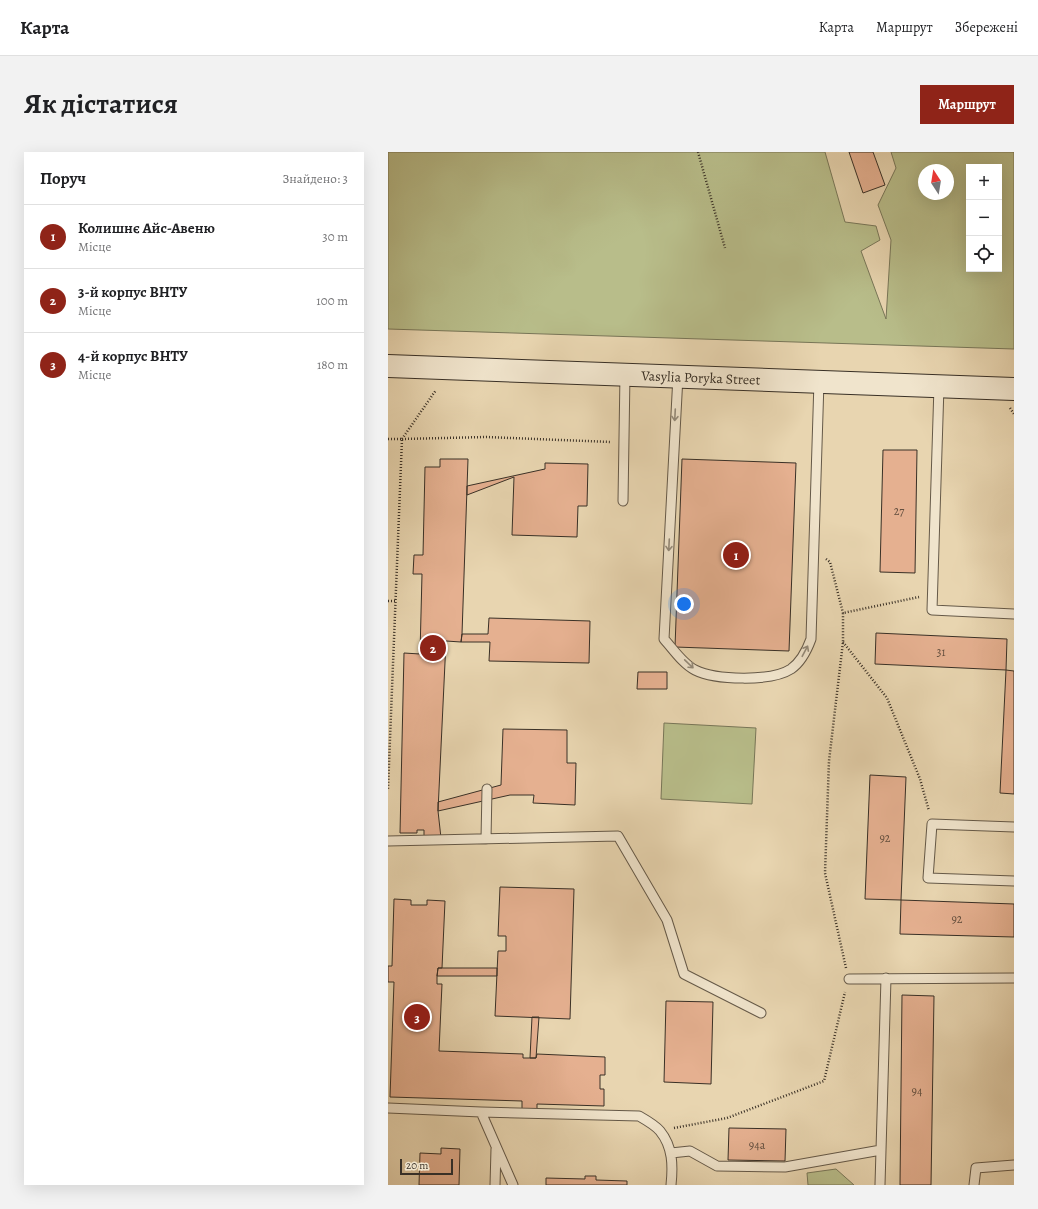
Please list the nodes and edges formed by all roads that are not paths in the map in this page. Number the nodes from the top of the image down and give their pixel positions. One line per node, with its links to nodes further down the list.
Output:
1 (388, 366): 2 (street, Vasylia Poryka Street)
2 (625, 374): 3 (street, Vasylia Poryka Street); 7 (lane)
3 (678, 376): 4 (street, Vasylia Poryka Street); 4 (lane, one-way to 4)
4 (819, 381): 5 (street, Vasylia Poryka Street)
5 (939, 386): 6 (street, Vasylia Poryka Street); 8 (lane)
6 (1014, 389)
7 (623, 501)
8 (1014, 614)
9 (487, 789): 11 (lane)
10 (1014, 826): 13 (lane)
11 (486, 839): 12 (lane); 17 (lane)
12 (388, 841)
13 (1014, 881)
14 (886, 978): 15 (lane); 16 (lane); 21 (lane)
15 (1014, 978)
16 (848, 979)
17 (760, 1013)
18 (388, 1108): 19 (lane)
19 (481, 1112): 20 (lane); 22 (lane)
20 (496, 1145): 24 (lane); 25 (lane)
21 (881, 1150): 22 (lane); 27 (lane)
22 (671, 1153): 26 (lane)
23 (1014, 1165): 28 (lane)
24 (495, 1185)
25 (513, 1185)
26 (670, 1185)
27 (880, 1185)
28 (974, 1185)

